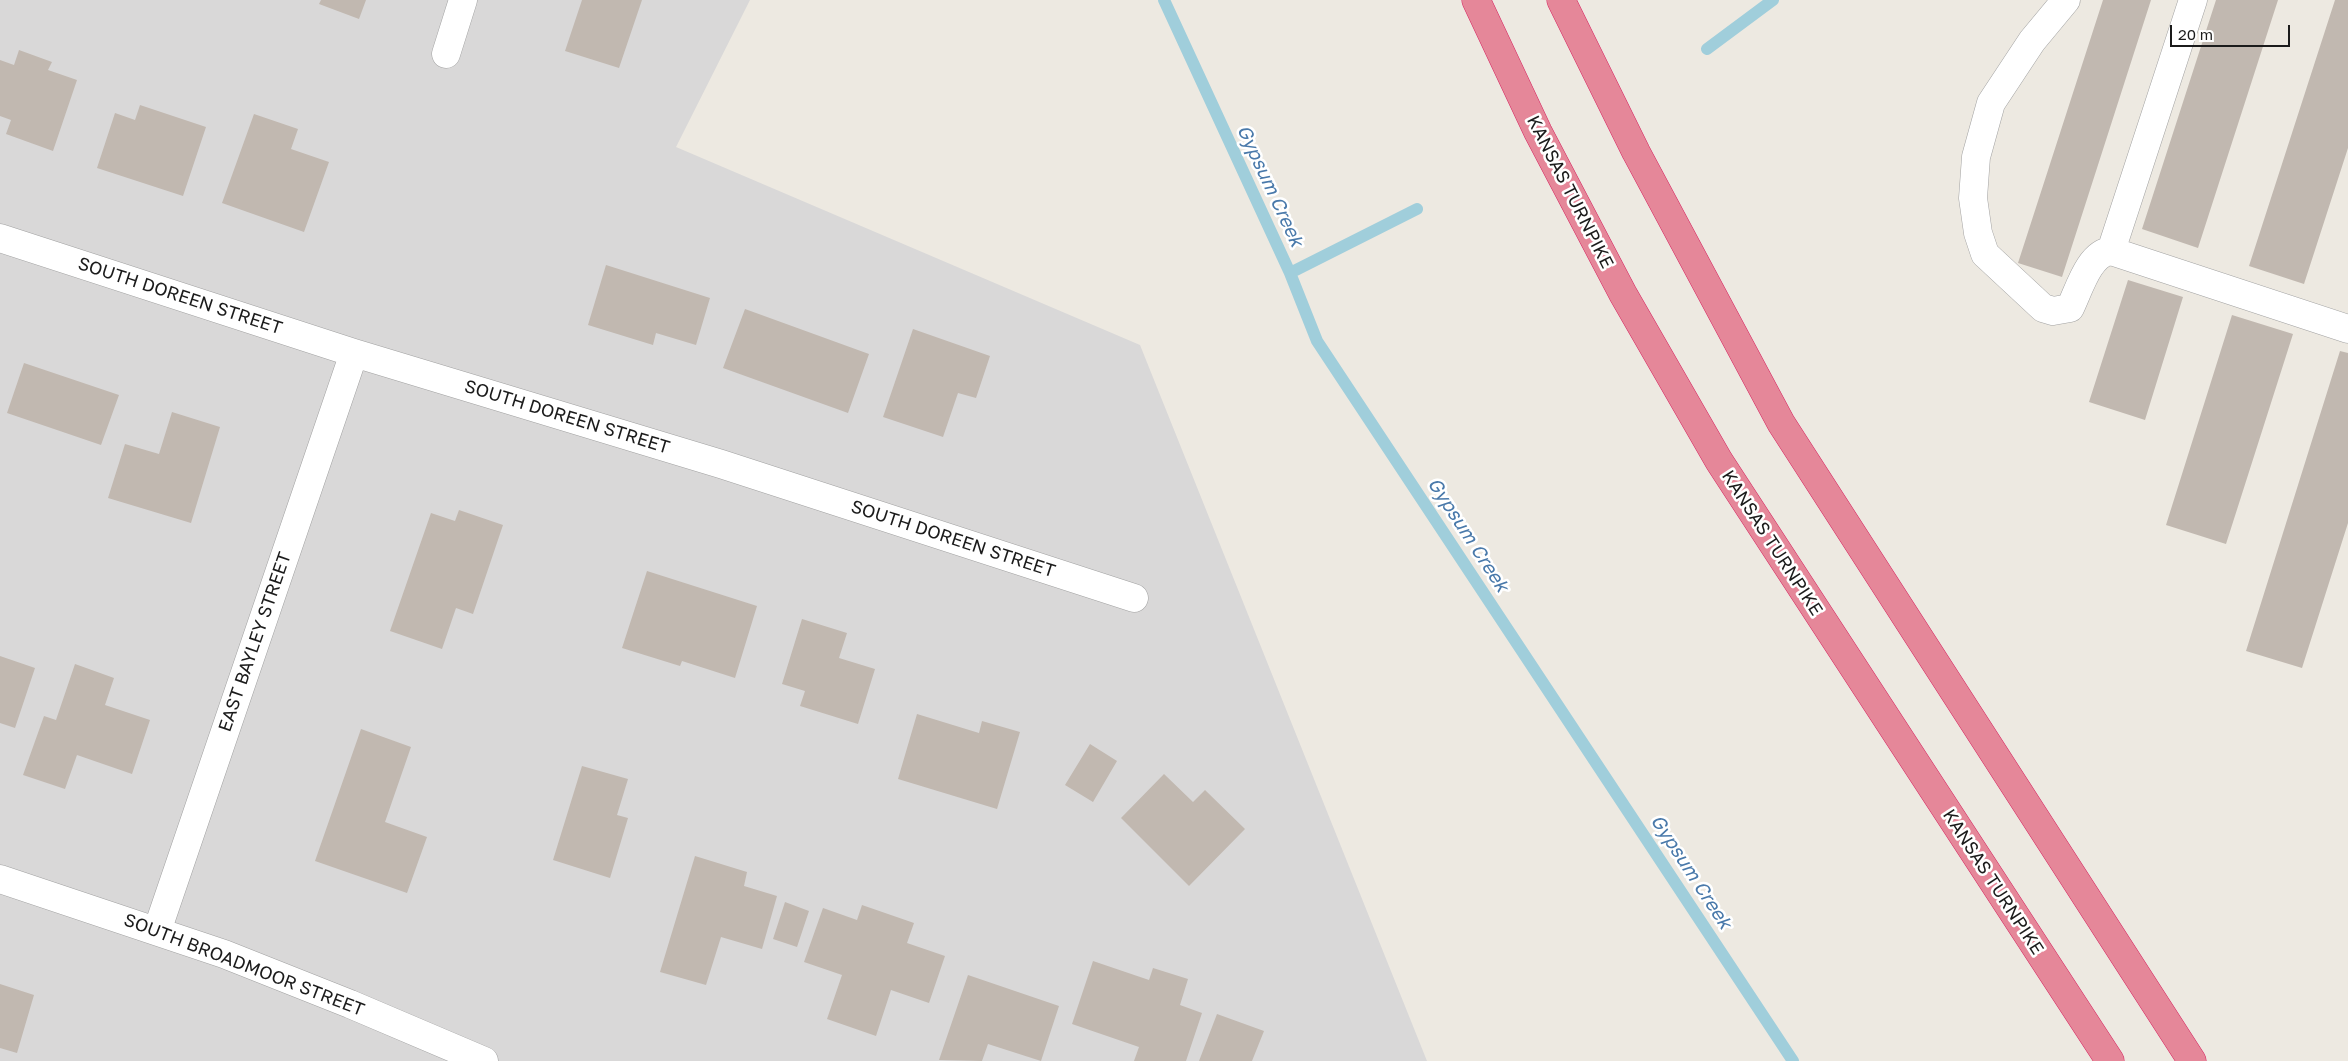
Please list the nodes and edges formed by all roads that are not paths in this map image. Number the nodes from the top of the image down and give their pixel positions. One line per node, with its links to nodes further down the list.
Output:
1 (463, 0): 6 (street)
2 (1476, 0): 15 (highway, KANSAS TURNPIKE)
3 (1561, 0): 16 (highway)
4 (2066, 0): 8 (street)
5 (2193, 0): 8 (street)
6 (446, 54)
7 (0, 238): 10 (street, SOUTH DOREEN STREET)
8 (2111, 251): 9 (street)
9 (2348, 329)
10 (354, 353): 11 (street, SOUTH DOREEN STREET); 13 (street, EAST BAYLEY STREET)
11 (1134, 598)
12 (0, 879): 13 (street, SOUTH BROADMOOR STREET)
13 (157, 931): 14 (street, SOUTH BROADMOOR STREET)
14 (484, 1061)
15 (2110, 1061)
16 (2192, 1061)

